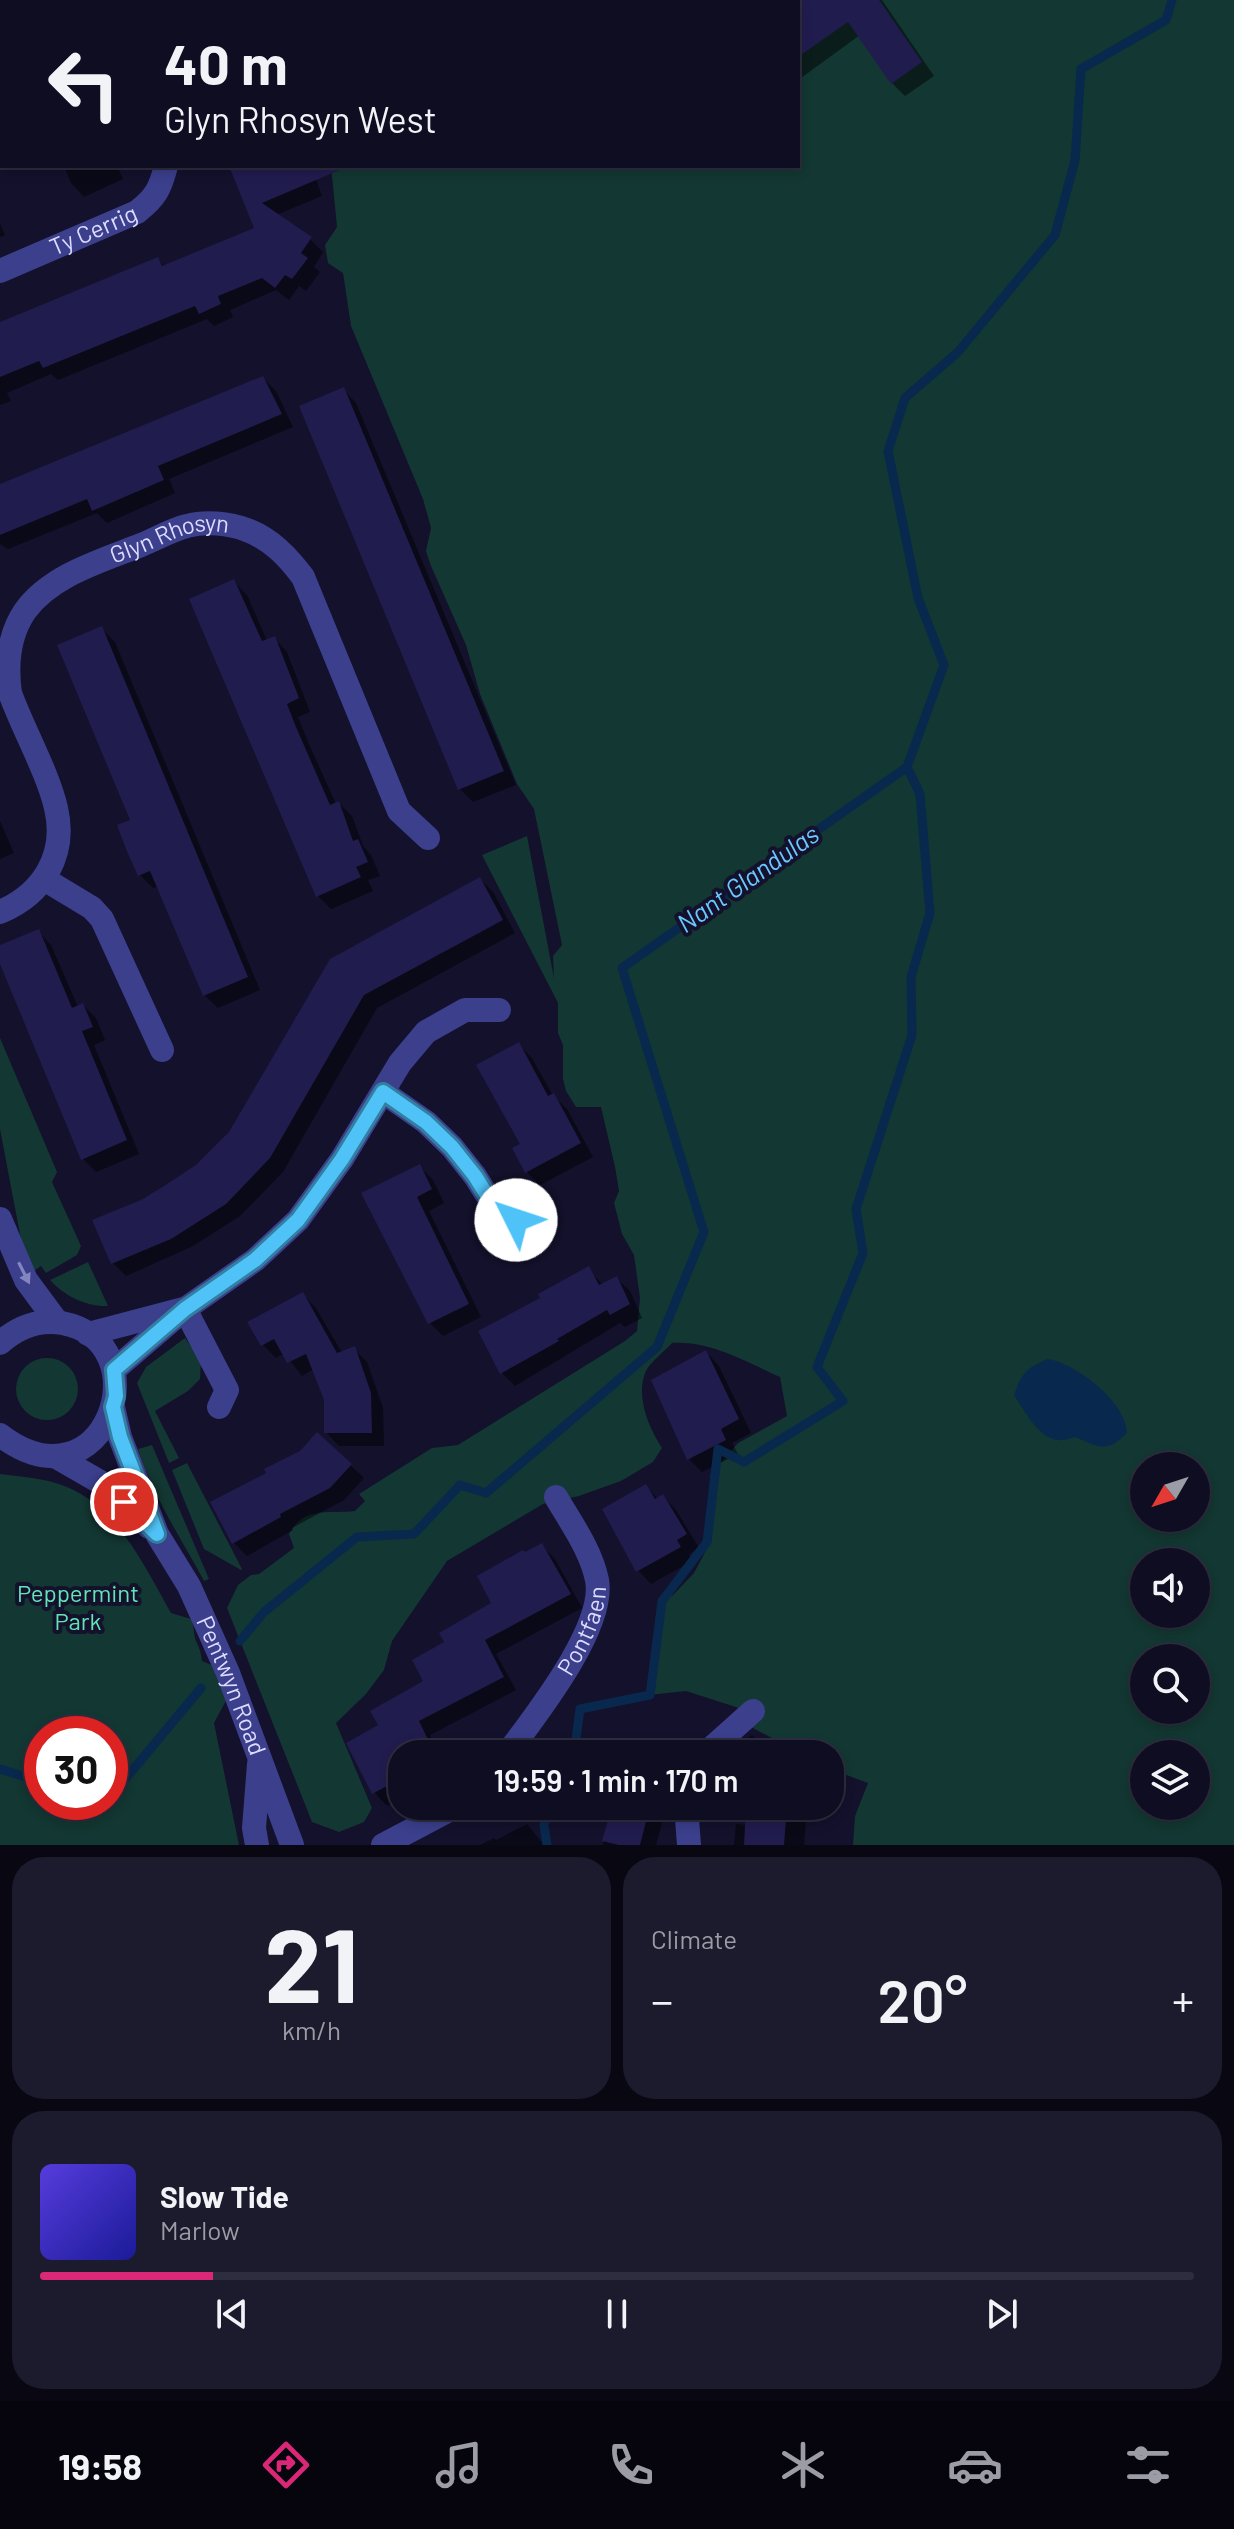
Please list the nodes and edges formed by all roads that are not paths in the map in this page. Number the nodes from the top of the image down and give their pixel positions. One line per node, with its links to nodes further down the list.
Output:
1 (166, 168): 2 (street, Ty Cerrig)
2 (0, 271)
3 (428, 838): 4 (street, Glyn Rhosyn)
4 (44, 879): 5 (street); 7 (street)
5 (0, 912)
6 (499, 1010): 8 (street)
7 (162, 1050)
8 (383, 1092): 10 (street); 11 (street)
9 (0, 1219): 12 (street, one-way to 12)
10 (516, 1220)
11 (185, 1309): 13 (street); 15 (street); 17 (street)
12 (57, 1322): 13 (street); 14 (street)
13 (88, 1334): 15 (street)
14 (0, 1343)
15 (114, 1370): 16 (street)
16 (113, 1407): 19 (street); 21 (street, Pentwyn Road)
17 (219, 1407)
18 (6, 1444): 19 (street, Pentwyn Road)
19 (55, 1456): 21 (street, Pentwyn Road)
20 (556, 1497): 23 (street, Pontfaen)
21 (157, 1534): 25 (street, Pentwyn Road)
22 (753, 1711): 24 (street)
23 (516, 1740)
24 (721, 1740)
25 (259, 1757): 27 (street); 28 (street, Pentwyn Road)
26 (430, 1820): 29 (street)
27 (257, 1845)
28 (292, 1845)
29 (383, 1845)

